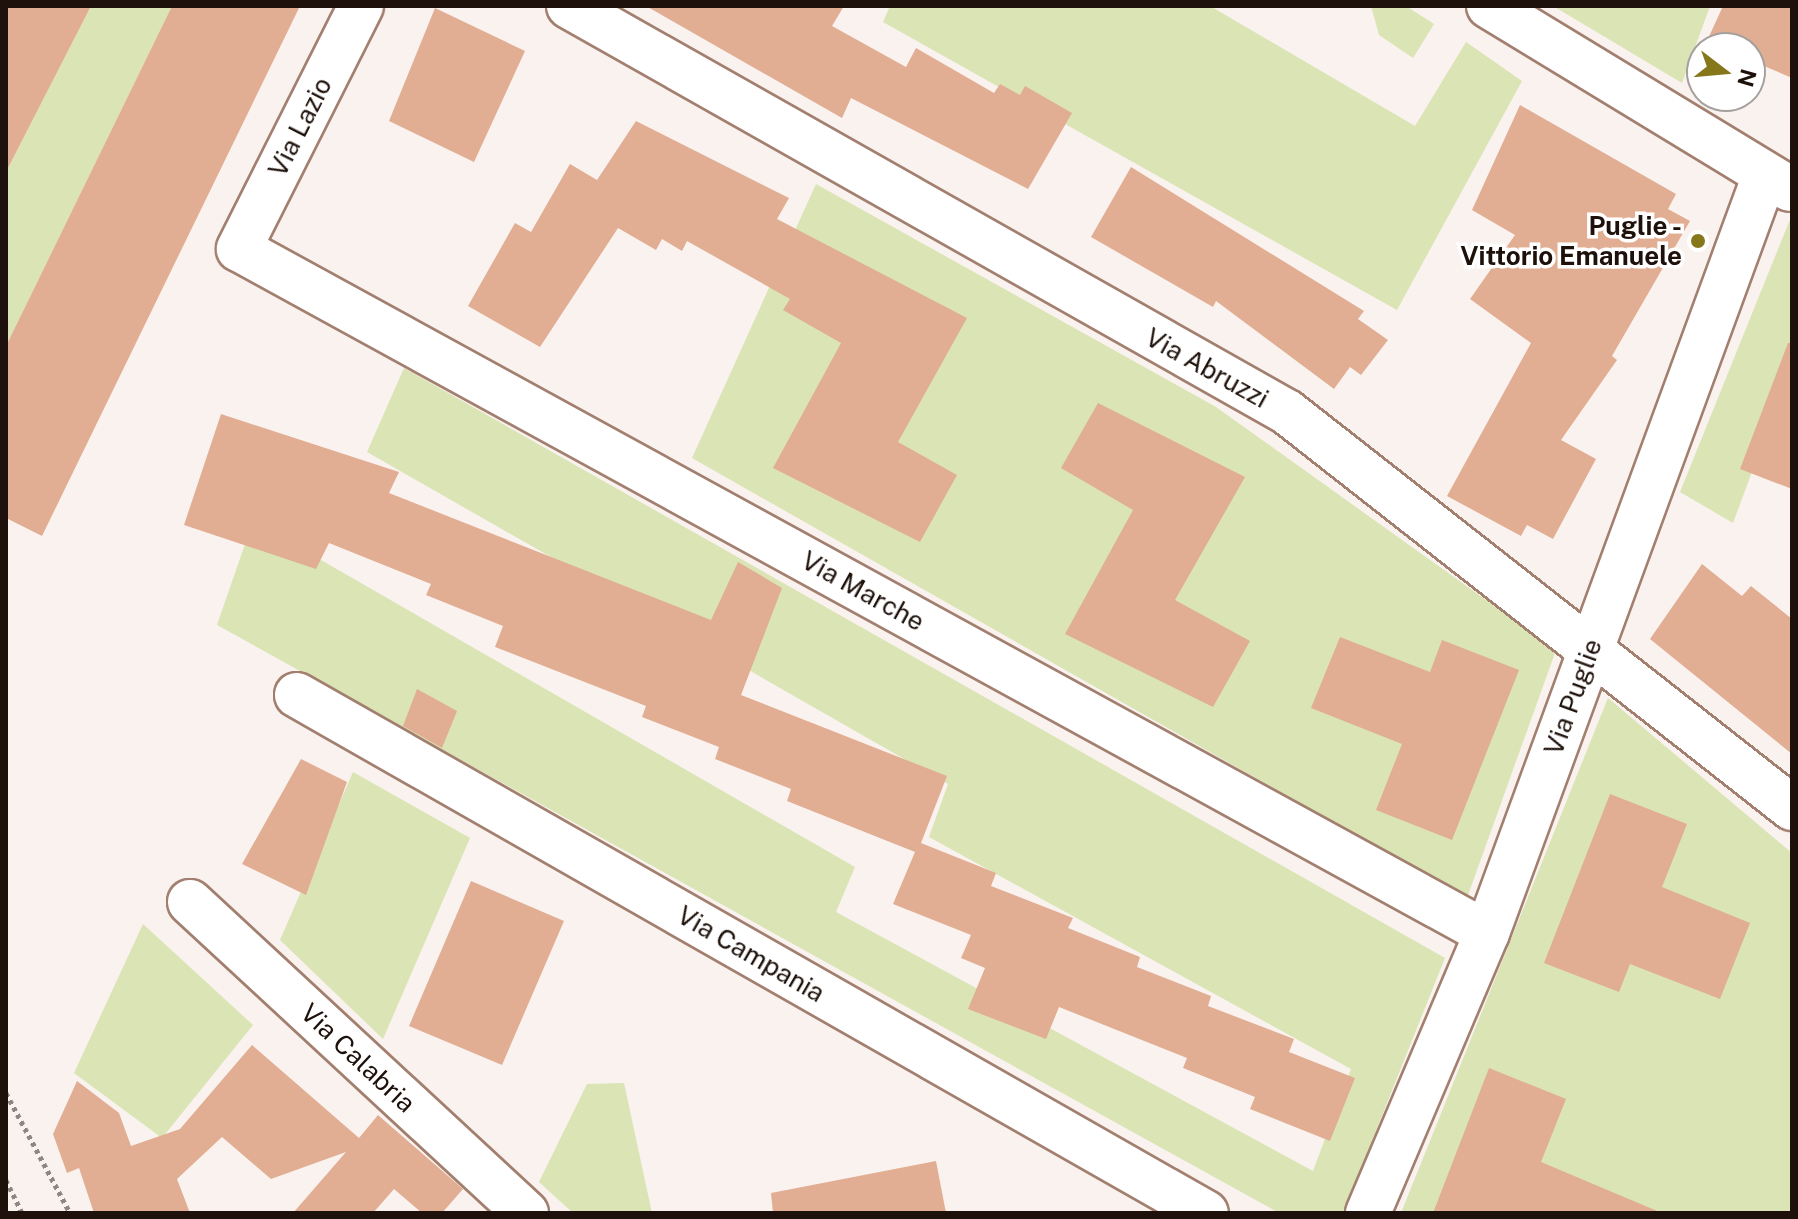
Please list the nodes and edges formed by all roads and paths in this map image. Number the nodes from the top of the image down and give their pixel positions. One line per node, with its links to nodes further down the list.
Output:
1 (361, 6): 5 (street, Via Lazio)
2 (569, 6): 6 (street, Via Abruzzi)
3 (1489, 6): 4 (street)
4 (1779, 183): 6 (street, Via Puglie)
5 (239, 249): 10 (street, Via Marche)
6 (1591, 649): 8 (street, Via Abruzzi); 10 (street, Via Puglie)
7 (297, 695): 16 (street, Via Campania)
8 (1792, 808)
9 (190, 902): 15 (street, Via Calabria)
10 (1487, 933): 17 (street, Via Puglie)
11 (6, 1093): 14 (path)
12 (6, 1180): 13 (path)
13 (22, 1213)
14 (70, 1213)
15 (526, 1213)
16 (1206, 1213)
17 (1368, 1213)

